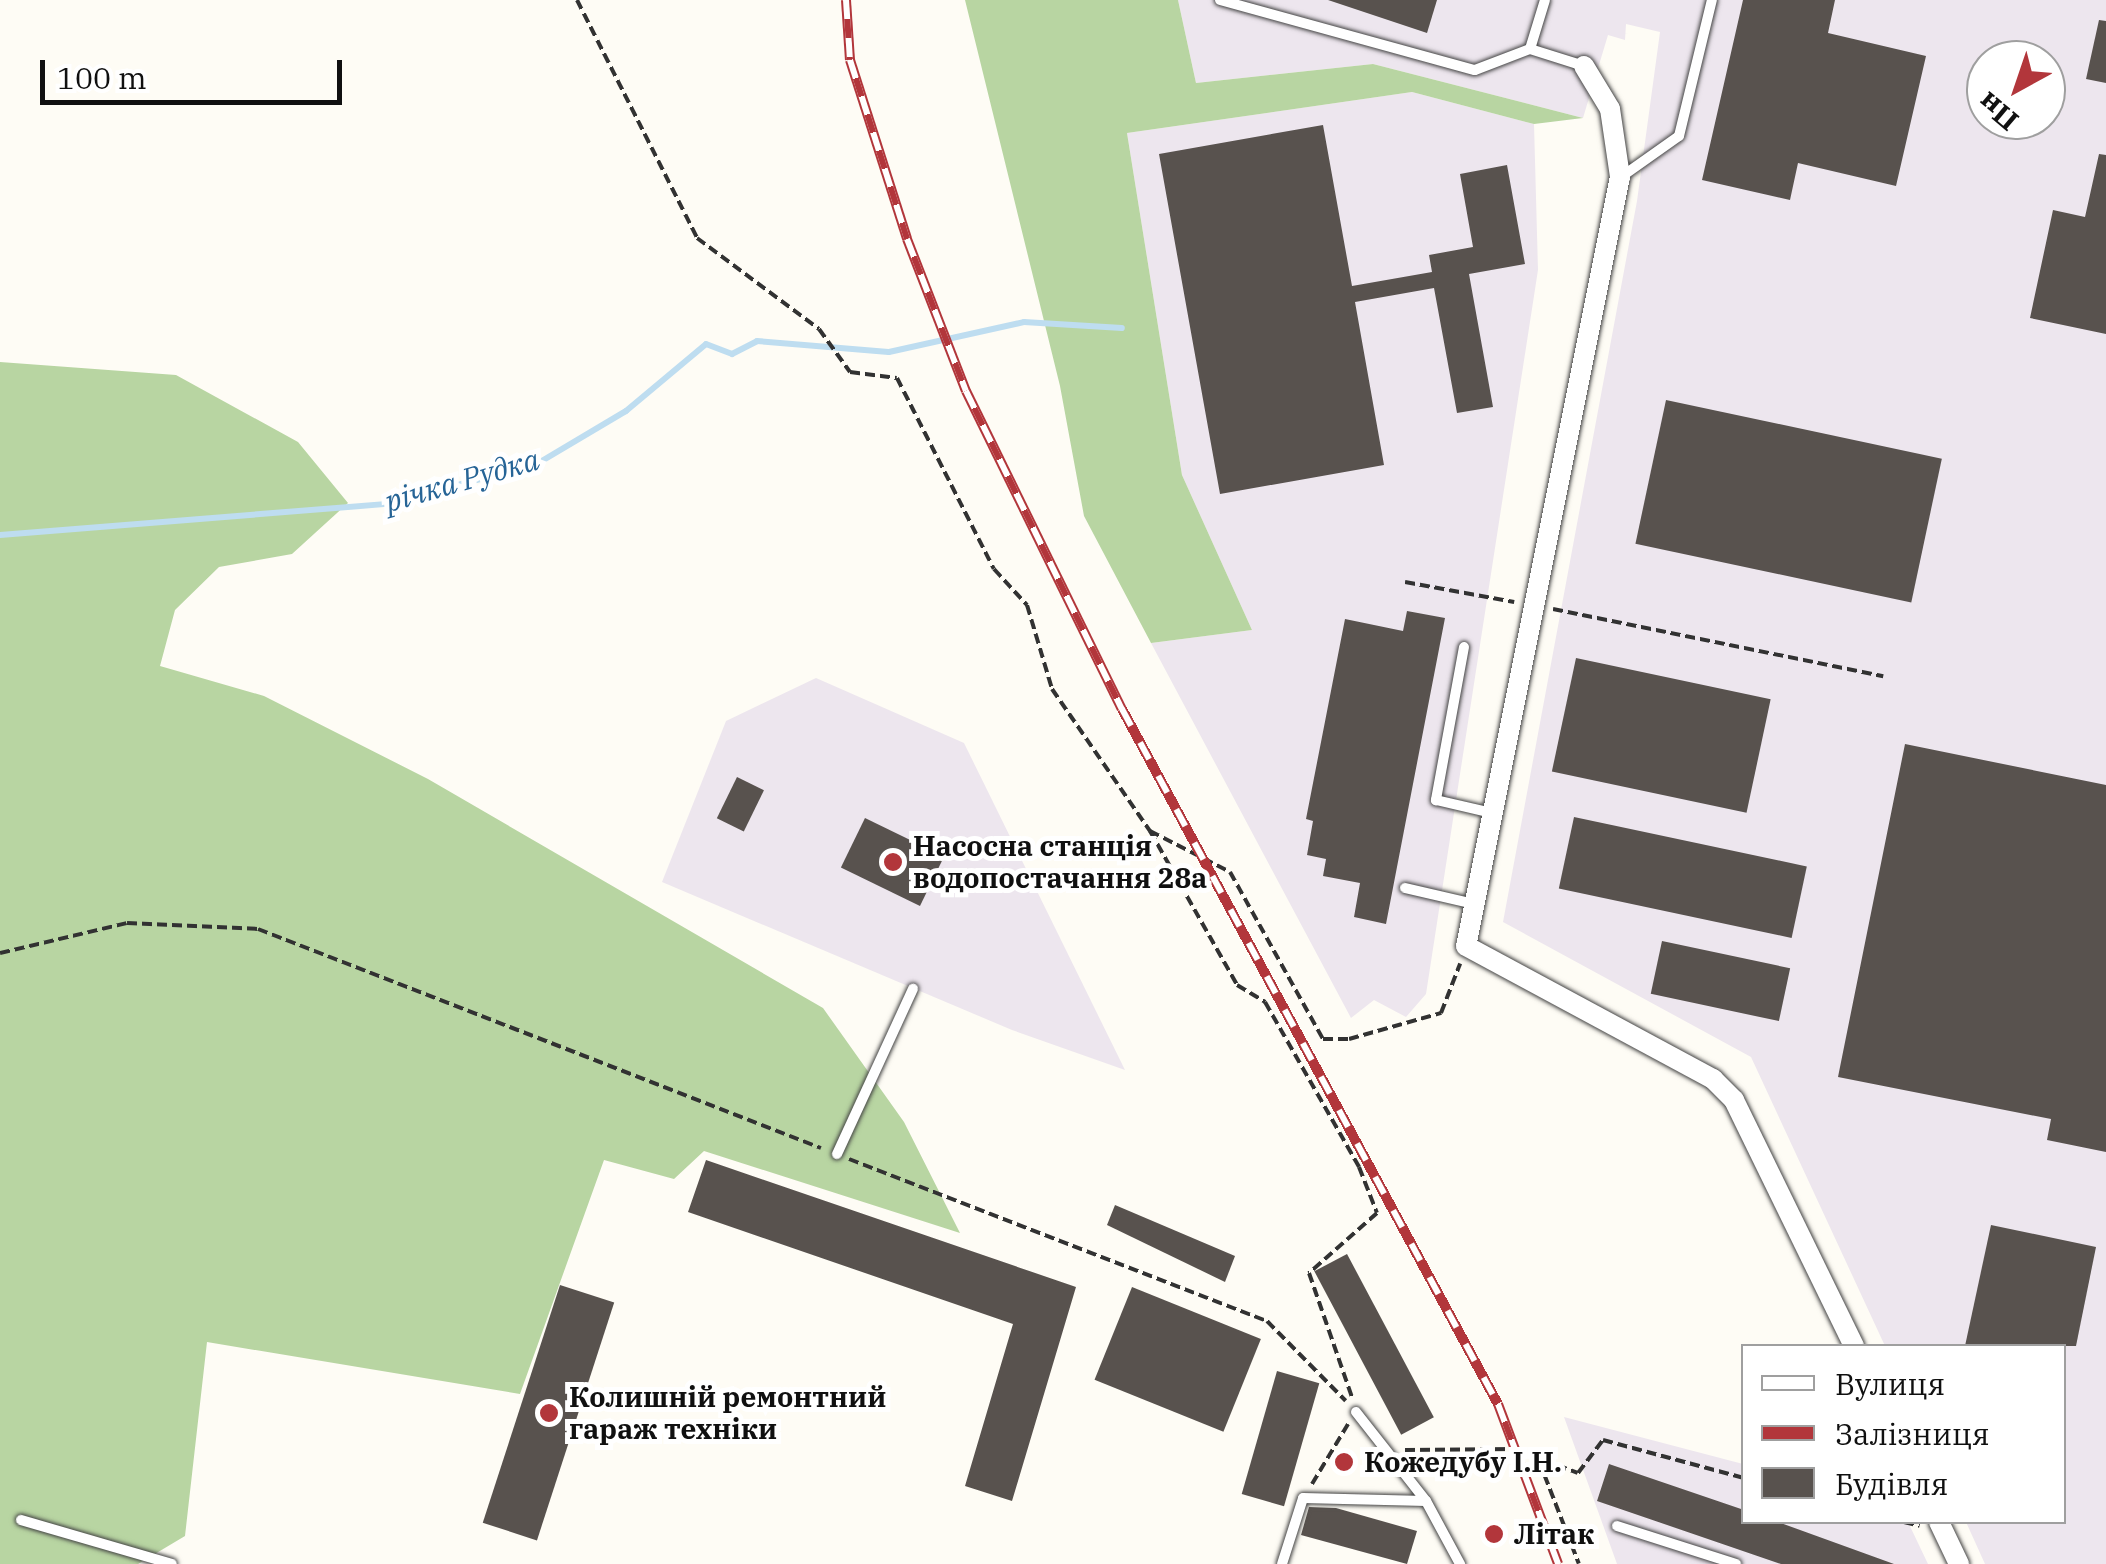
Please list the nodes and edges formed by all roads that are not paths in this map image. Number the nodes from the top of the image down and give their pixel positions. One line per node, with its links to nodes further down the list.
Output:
1 (1220, 0): 4 (lane)
2 (1545, 0): 4 (lane)
3 (1712, 0): 6 (lane)
4 (1530, 49): 5 (lane)
5 (1584, 66): 6 (street)
6 (1620, 177): 8 (street)
7 (1464, 647): 8 (lane)
8 (1493, 813): 10 (street)
9 (1405, 888): 10 (lane)
10 (1475, 904): 13 (street)
11 (913, 989): 12 (lane)
12 (837, 1154)
13 (1853, 1344)
14 (1356, 1412): 15 (lane)
15 (1426, 1501): 21 (lane); 22 (lane)
16 (20, 1520): 20 (lane)
17 (1939, 1524): 24 (street)
18 (1617, 1526): 19 (lane)
19 (1700, 1558): 23 (lane)
20 (172, 1564)
21 (1282, 1564)
22 (1460, 1564)
23 (1736, 1564)
24 (1959, 1564)

